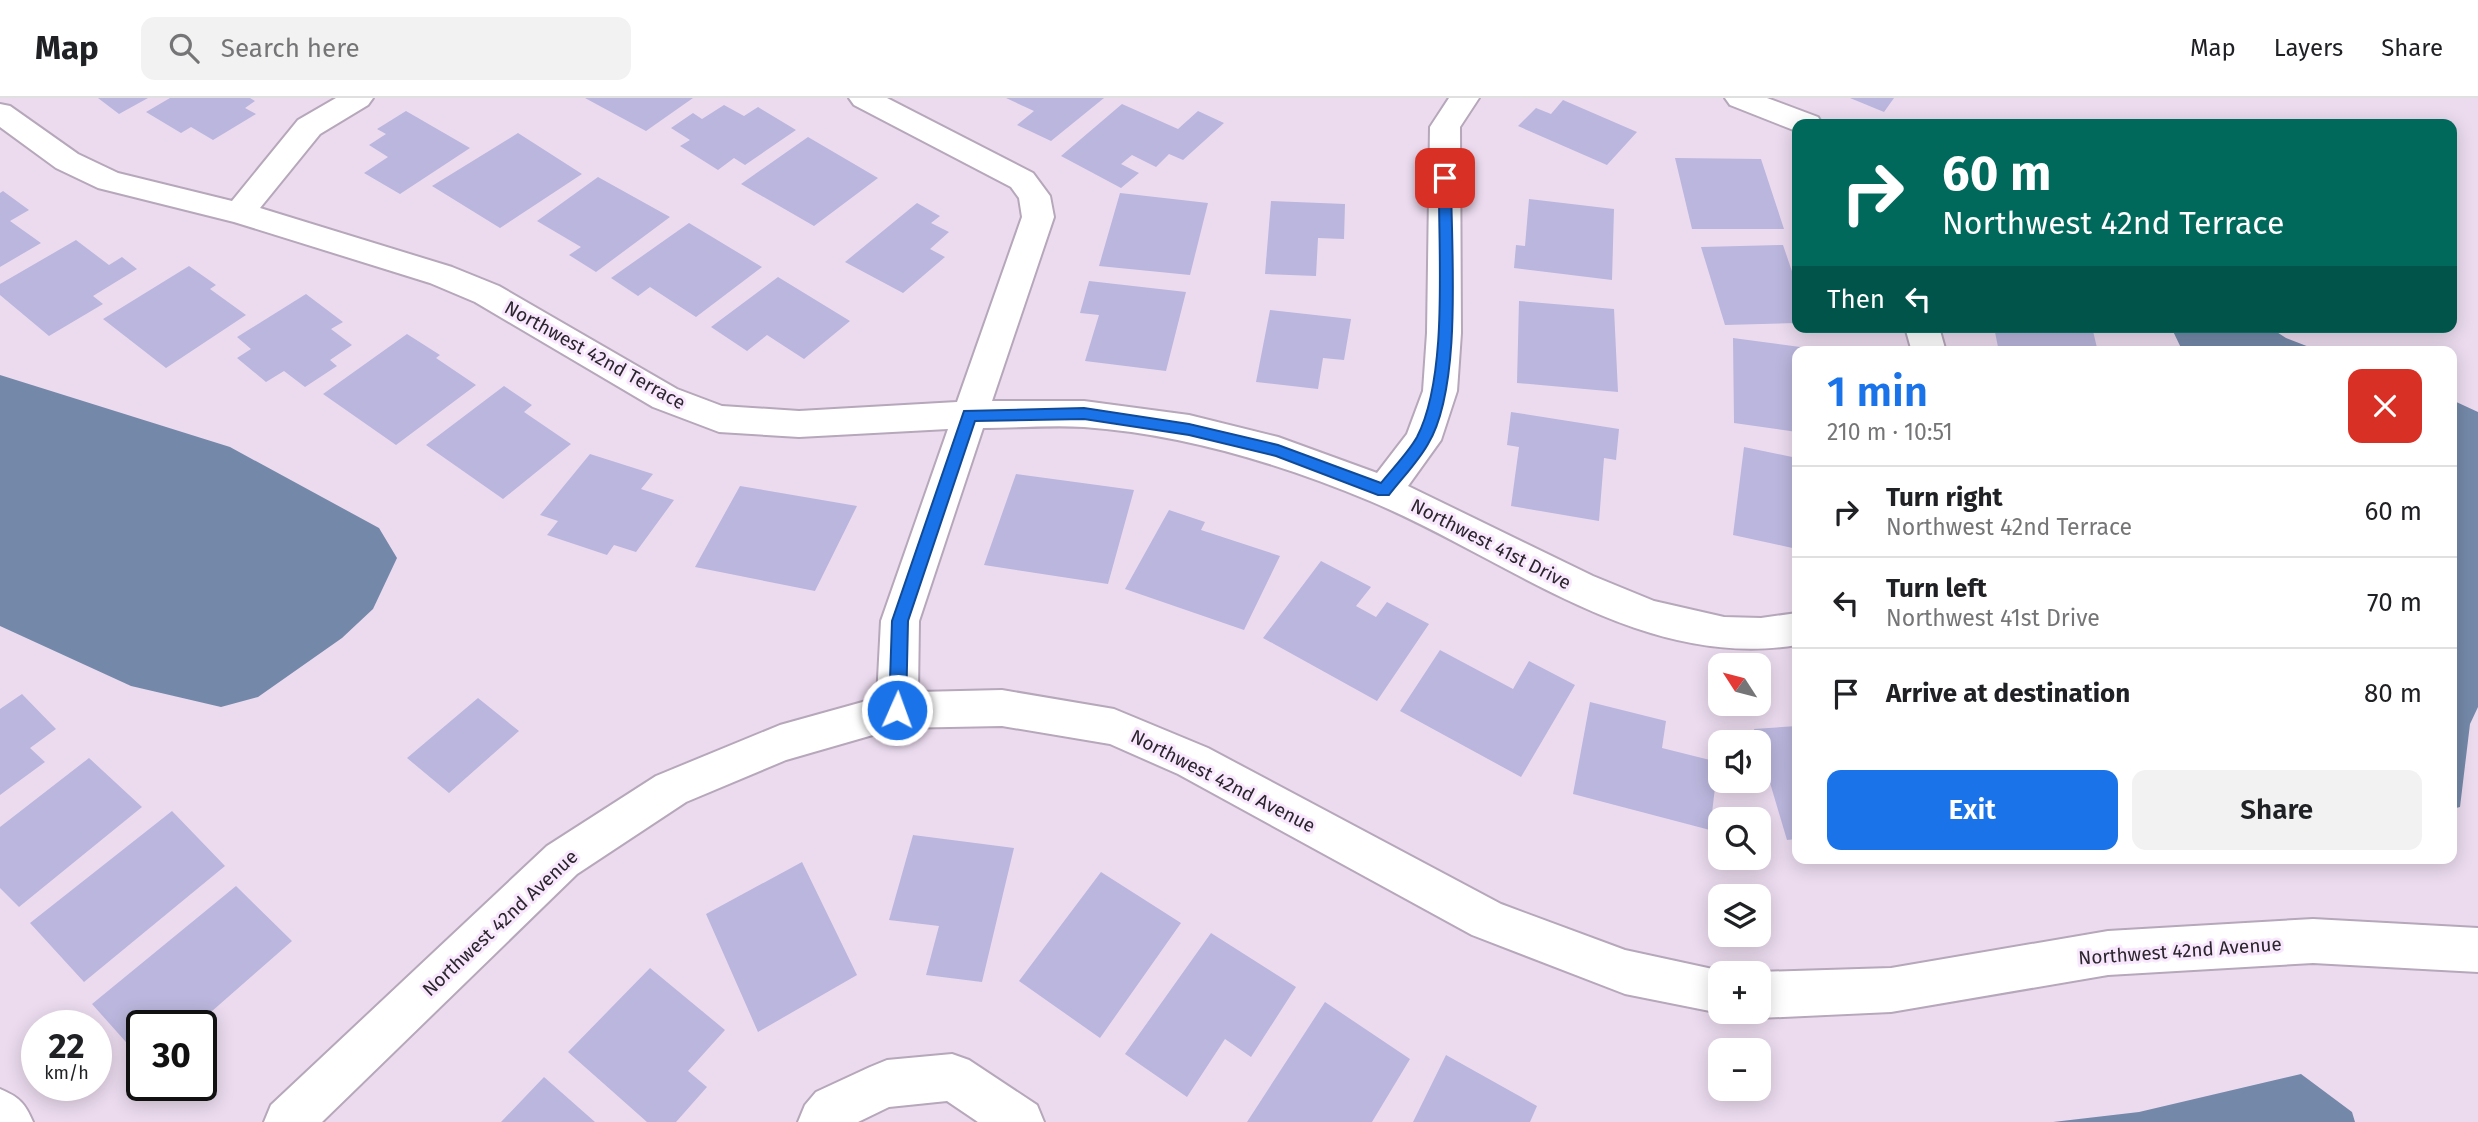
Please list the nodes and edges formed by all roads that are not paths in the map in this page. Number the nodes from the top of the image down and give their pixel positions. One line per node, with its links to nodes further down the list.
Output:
1 (358, 98): 7 (street)
2 (864, 98): 8 (street)
3 (1464, 98): 9 (street, Northwest 41st Drive)
4 (1740, 98): 6 (street)
5 (0, 113): 7 (street, Northwest 42nd Terrace)
6 (1794, 119)
7 (239, 214): 8 (street, Northwest 42nd Terrace)
8 (969, 415): 9 (street, Northwest 42nd Terrace); 11 (street)
9 (1384, 491): 10 (street, Northwest 41st Drive)
10 (1792, 629)
11 (897, 710): 13 (street, Northwest 42nd Avenue); 17 (street, Northwest 42nd Avenue)
12 (2478, 950): 14 (street, Northwest 42nd Avenue)
13 (1708, 989)
14 (1771, 995)
15 (0, 1112): 16 (street)
16 (9, 1122)
17 (288, 1122)
18 (822, 1122): 19 (street)
19 (1020, 1122)

